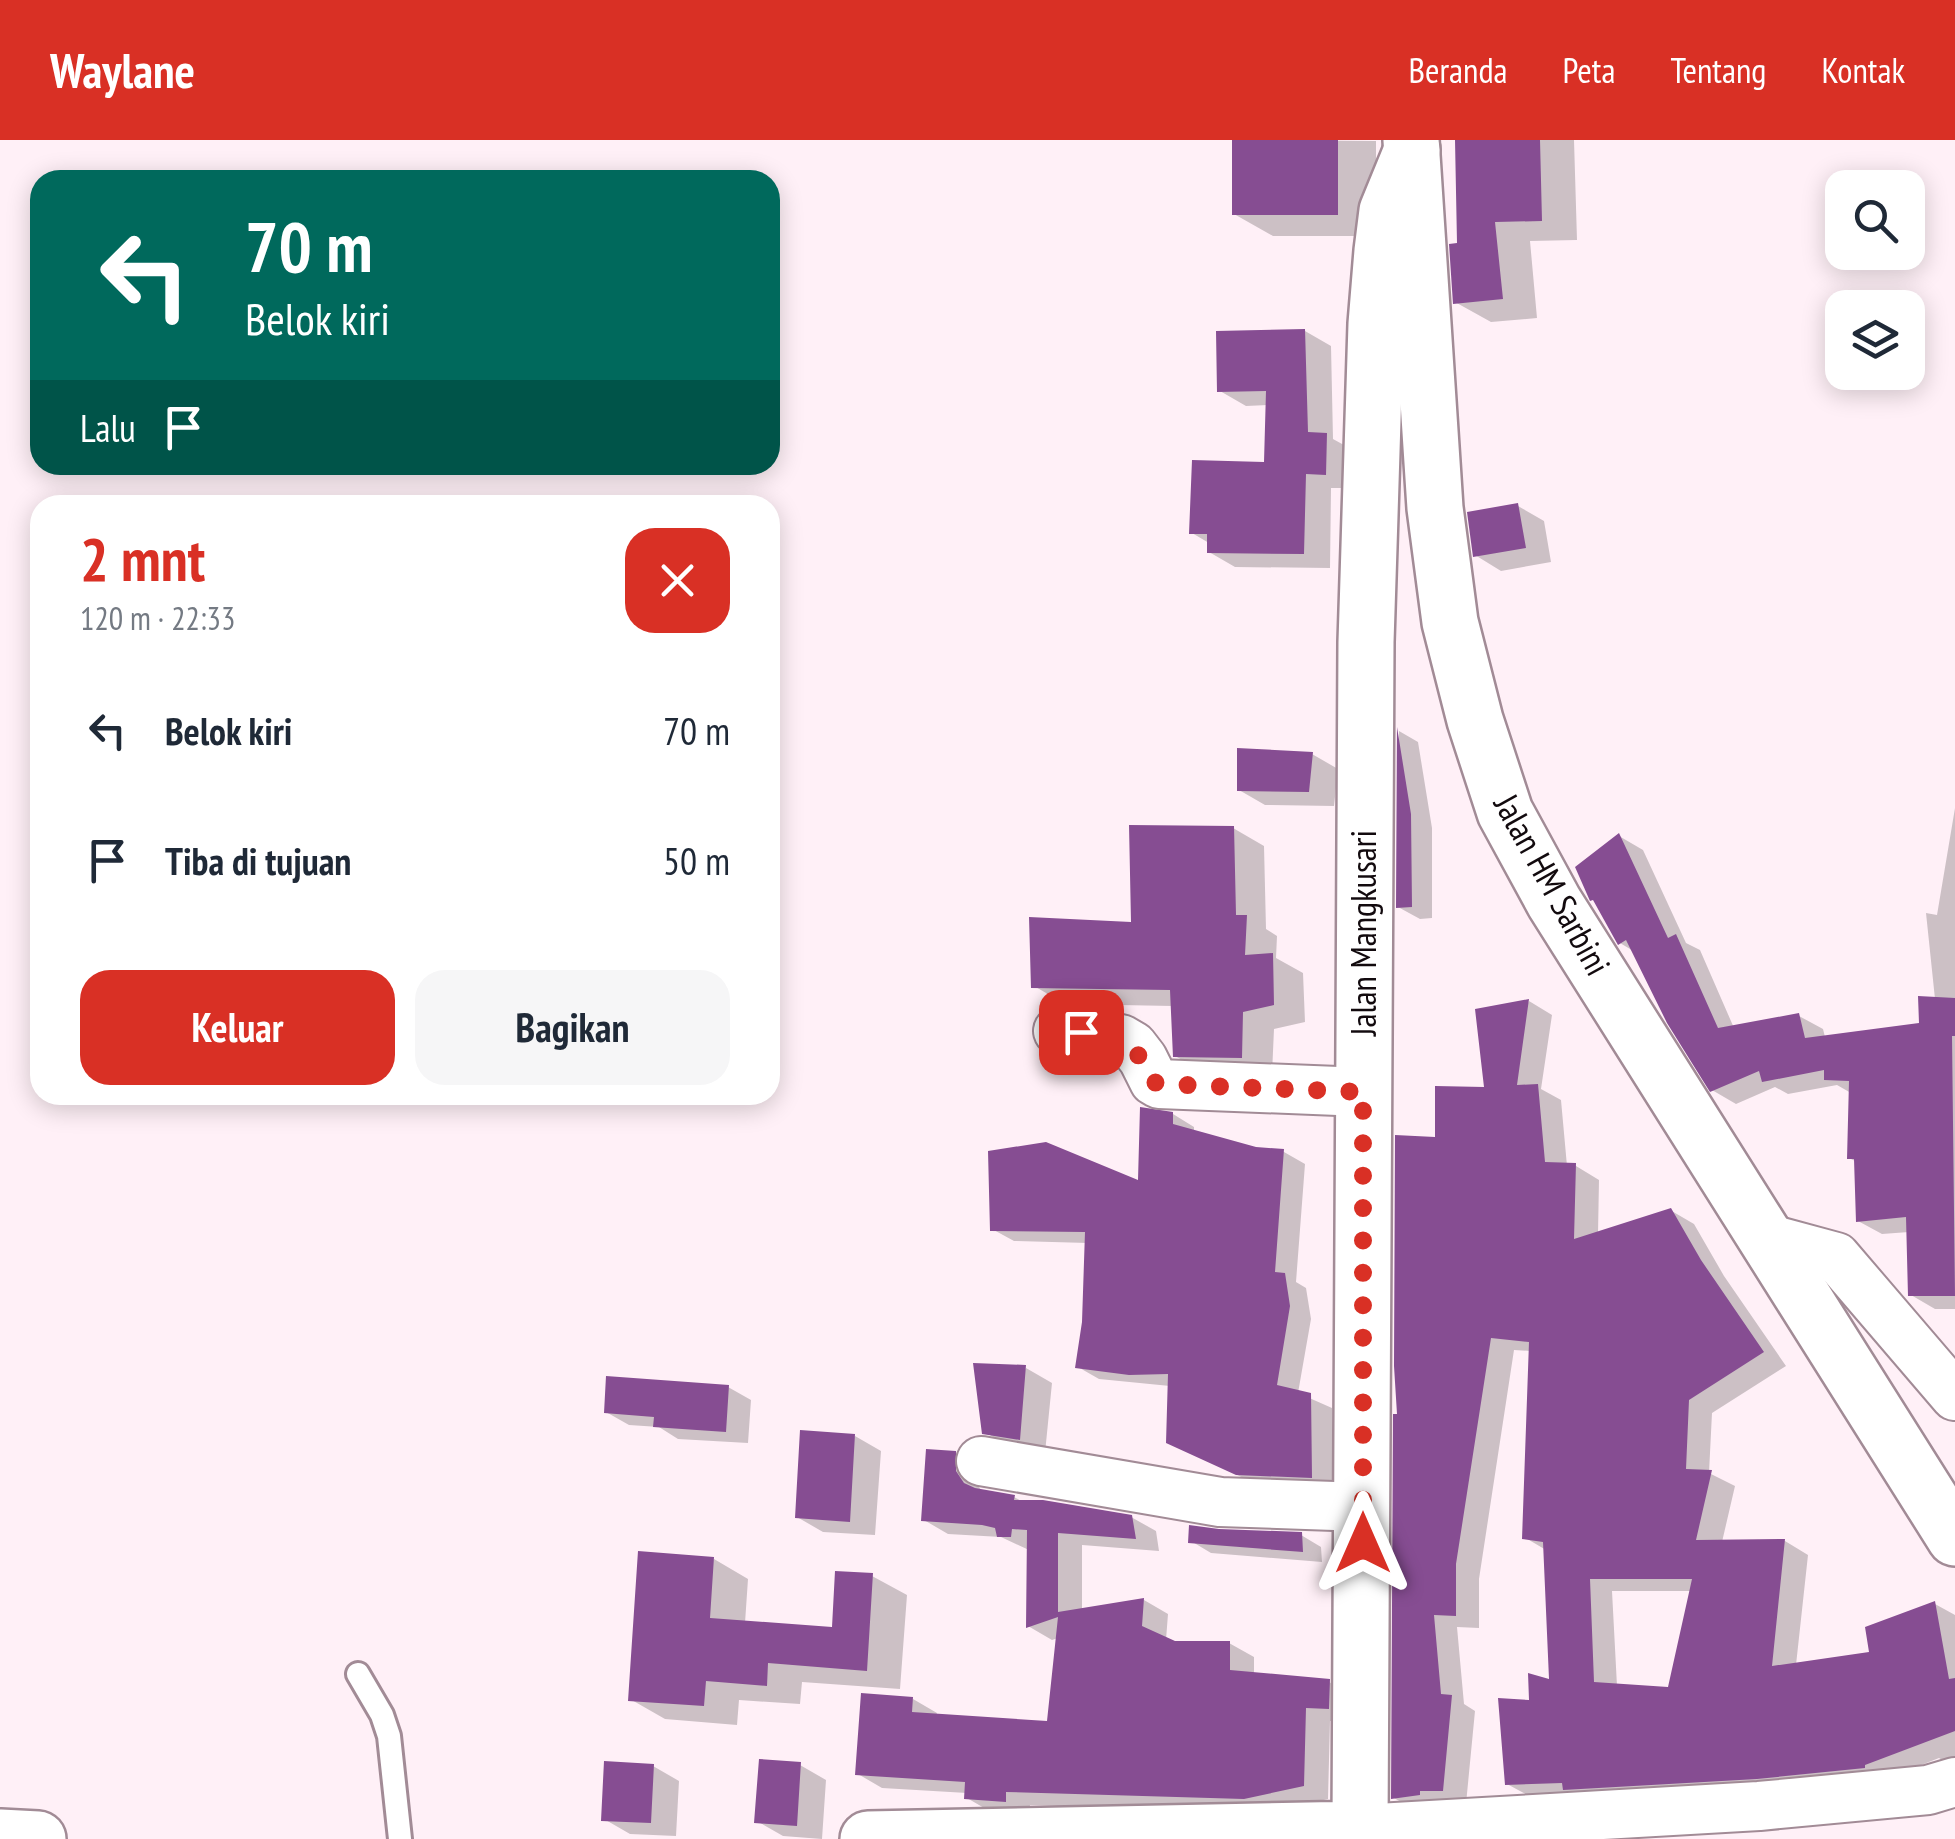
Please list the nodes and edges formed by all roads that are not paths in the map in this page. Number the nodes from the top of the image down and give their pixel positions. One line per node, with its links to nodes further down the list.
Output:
1 (1411, 145): 3 (street, Jalan Mangkusari); 4 (street, Jalan HM Sarbini)
2 (1058, 1031): 3 (street)
3 (1363, 1092): 7 (street, Jalan Mangkusari)
4 (1766, 1238): 5 (street); 8 (street, Jalan HM Sarbini)
5 (1955, 1396)
6 (981, 1461): 7 (street)
7 (1363, 1508): 11 (street, Jalan Mangkusari)
8 (1955, 1538)
9 (358, 1674): 14 (lane)
10 (1955, 1782): 11 (street)
11 (1360, 1828): 15 (street)
12 (0, 1837): 13 (street)
13 (38, 1839)
14 (400, 1839)
15 (868, 1839)

